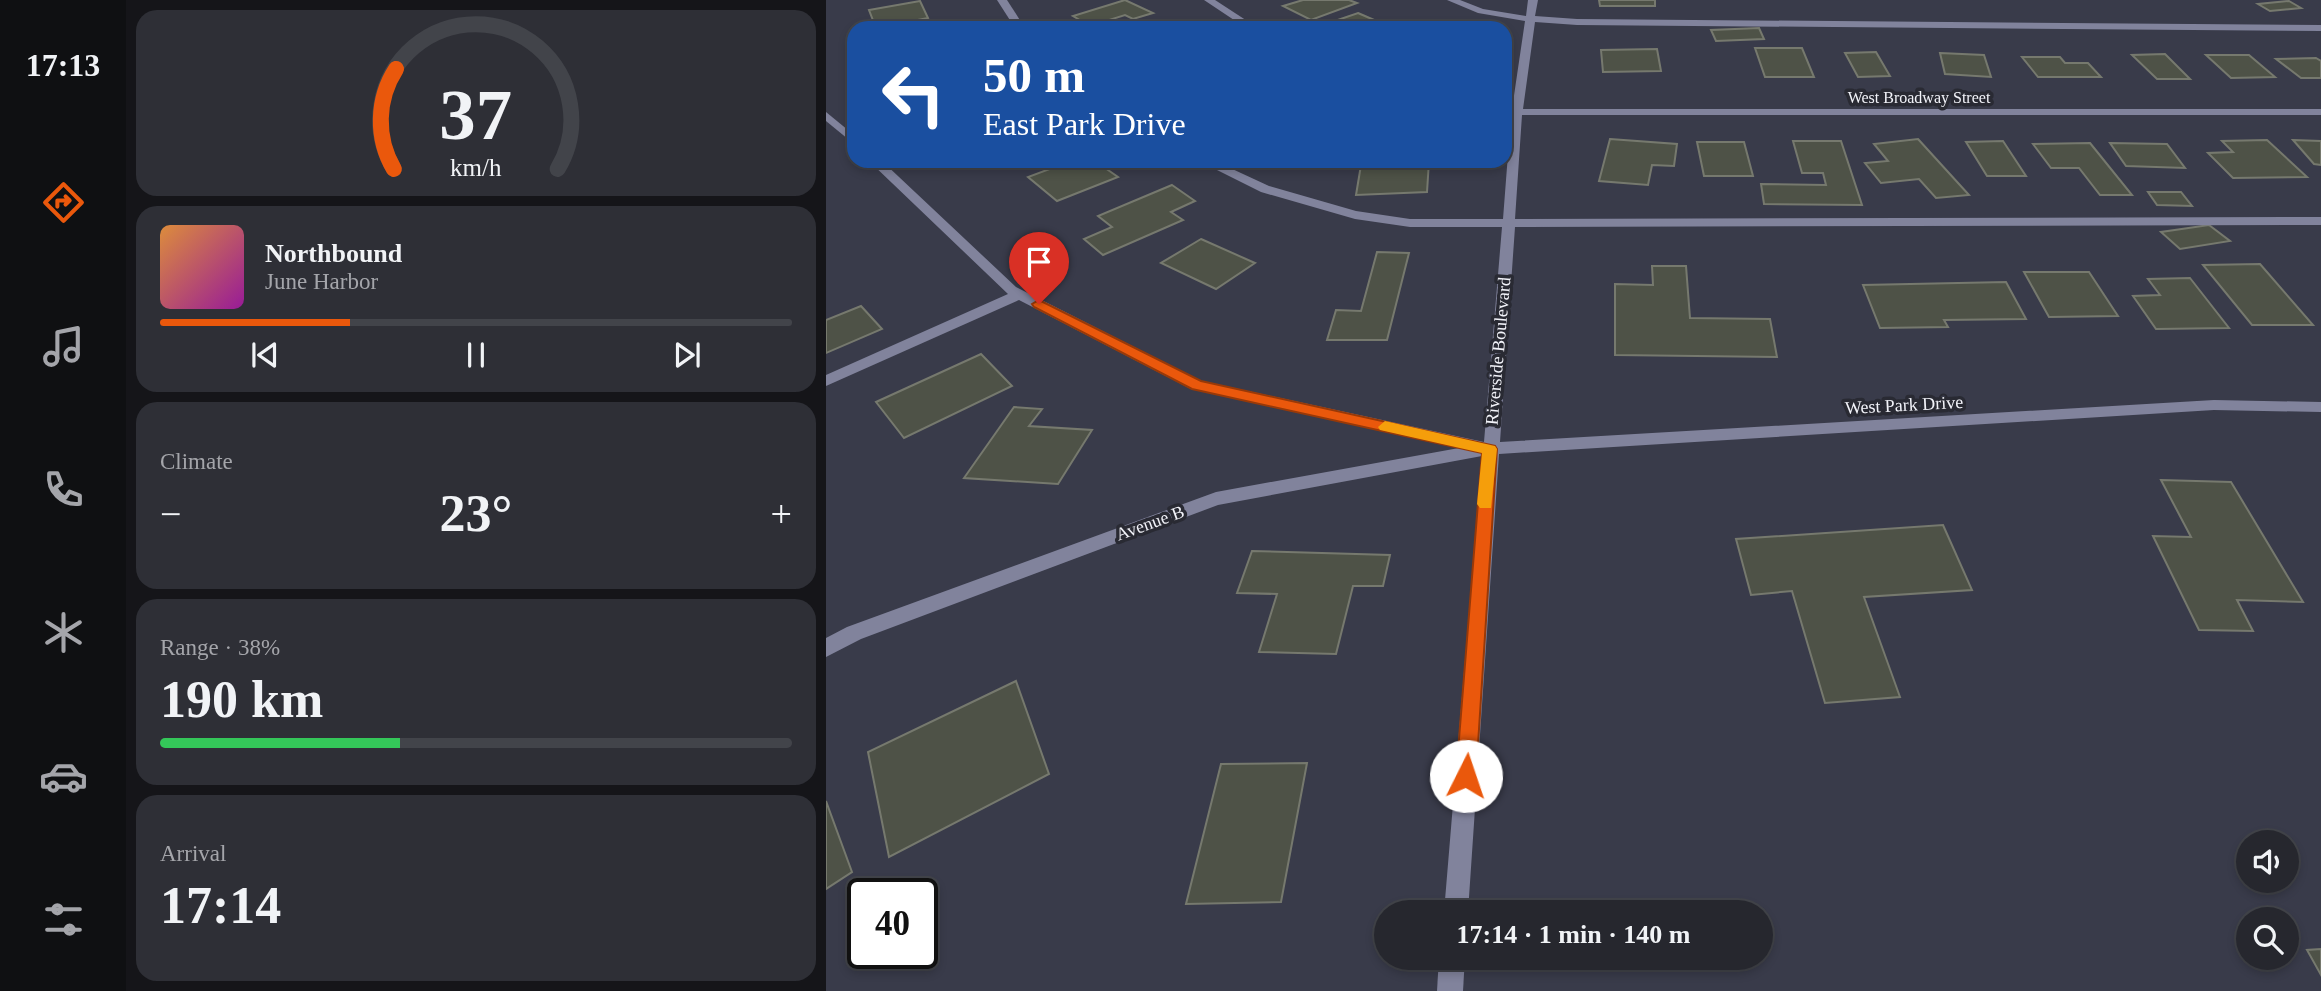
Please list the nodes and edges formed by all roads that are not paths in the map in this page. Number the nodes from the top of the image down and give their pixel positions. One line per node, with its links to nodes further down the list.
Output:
1 (1002, 0): 6 (street)
2 (1209, 0): 7 (street)
3 (1452, 0): 5 (street)
4 (1533, 0): 5 (street, Riverside Boulevard)
5 (1529, 18): 8 (street); 9 (street, Riverside Boulevard)
6 (1016, 21)
7 (1242, 21)
8 (2321, 28)
9 (1512, 108)
10 (2321, 112): 11 (street, West Broadway Street)
11 (1512, 113)
12 (826, 115): 13 (street)
13 (847, 134)
14 (882, 168): 19 (street)
15 (1220, 168): 17 (street)
16 (1509, 168): 17 (street, Riverside Boulevard)
17 (1508, 221): 18 (street); 22 (street, Riverside Boulevard)
18 (2321, 221)
19 (1020, 293): 20 (street); 22 (street)
20 (826, 381)
21 (2321, 407): 22 (street, West Park Drive)
22 (1489, 449): 23 (street, Avenue B); 24 (street, Riverside Boulevard)
23 (826, 648)
24 (1457, 900)
25 (1451, 970): 26 (street)
26 (1450, 991)

